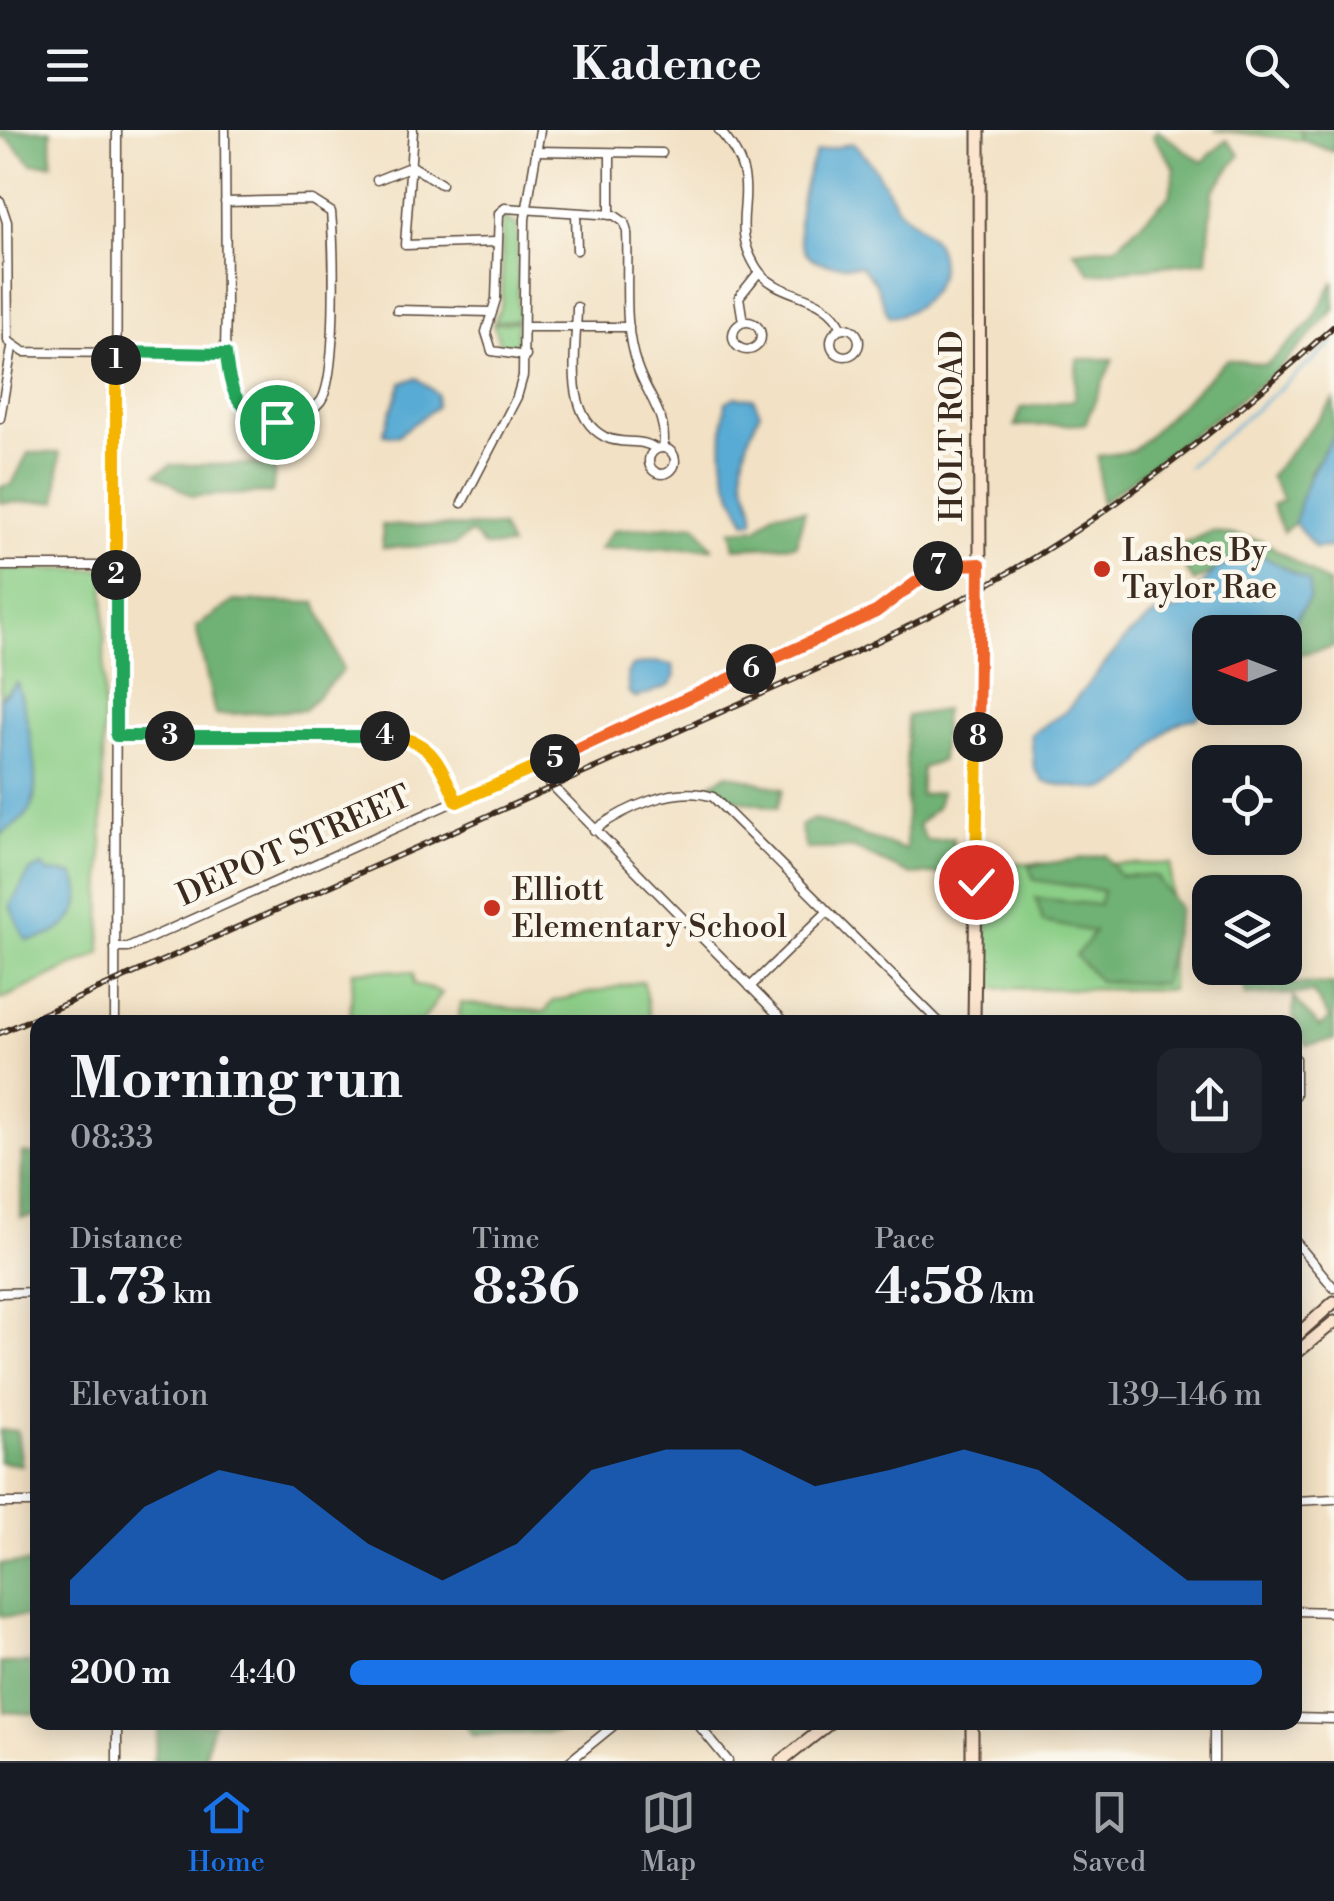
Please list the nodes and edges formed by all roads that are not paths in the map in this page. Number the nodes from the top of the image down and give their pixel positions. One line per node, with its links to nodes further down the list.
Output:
1 (117, 130): 30 (street)
2 (225, 130): 14 (street)
3 (414, 130): 10 (street)
4 (540, 130): 7 (street)
5 (719, 130): 20 (street)
6 (979, 130): 35 (main road, HOLT ROAD)
7 (536, 151): 9 (street); 15 (street)
8 (662, 153): 9 (street)
9 (610, 154): 17 (street)
10 (411, 166): 11 (street); 12 (street); 18 (street)
11 (377, 180)
12 (441, 184)
13 (0, 201): 29 (street)
14 (226, 202): 31 (street); 31 (street)
15 (526, 210): 16 (street); 18 (street); 25 (street)
16 (576, 213): 17 (street); 19 (street)
17 (610, 215): 27 (street)
18 (496, 242): 23 (street)
19 (576, 250)
20 (758, 272): 24 (street); 28 (street)
21 (578, 307): 26 (street)
22 (397, 310): 23 (street)
23 (492, 312): 32 (street)
24 (743, 322)
25 (525, 327): 26 (street); 32 (street)
26 (577, 327): 27 (street); 27 (street)
27 (629, 327)
28 (842, 328)
29 (12, 348): 30 (street); 33 (street)
30 (116, 352): 31 (street); 37 (street)
31 (226, 354)
32 (526, 356): 34 (street)
33 (0, 418)
34 (462, 503)
35 (980, 564): 39 (street, DEPOT STREET); 48 (main road, HOLT ROAD)
36 (0, 566): 37 (street)
37 (116, 566): 38 (street)
38 (116, 736): 40 (street); 43 (street)
39 (535, 768): 40 (street, DEPOT STREET); 41 (street)
40 (457, 802): 43 (street, DEPOT STREET)
41 (594, 830): 42 (street); 44 (street)
42 (826, 913): 44 (street); 47 (street)
43 (115, 948): 45 (street)
44 (750, 988): 46 (street)
45 (115, 1015)
46 (778, 1015)
47 (932, 1015)
48 (974, 1015)
49 (1302, 1249): 50 (street)
50 (1334, 1288)
51 (30, 1292): 52 (street)
52 (0, 1293)
53 (1334, 1302): 55 (main road)
54 (1334, 1322): 56 (main road)
55 (1302, 1330)
56 (1302, 1348)
57 (1334, 1499): 58 (street)
58 (1302, 1501)
59 (30, 1503): 60 (street)
60 (0, 1504)
61 (1302, 1612): 62 (street)
62 (1334, 1612)
63 (1302, 1718): 64 (street)
64 (1334, 1718)
65 (117, 1730): 71 (street)
66 (608, 1730): 72 (street)
67 (703, 1730): 73 (street)
68 (821, 1730): 74 (main road)
69 (972, 1730): 75 (main road)
70 (1214, 1730): 76 (street)
71 (117, 1761)
72 (570, 1761)
73 (728, 1761)
74 (782, 1761)
75 (972, 1761)
76 (1214, 1761)

